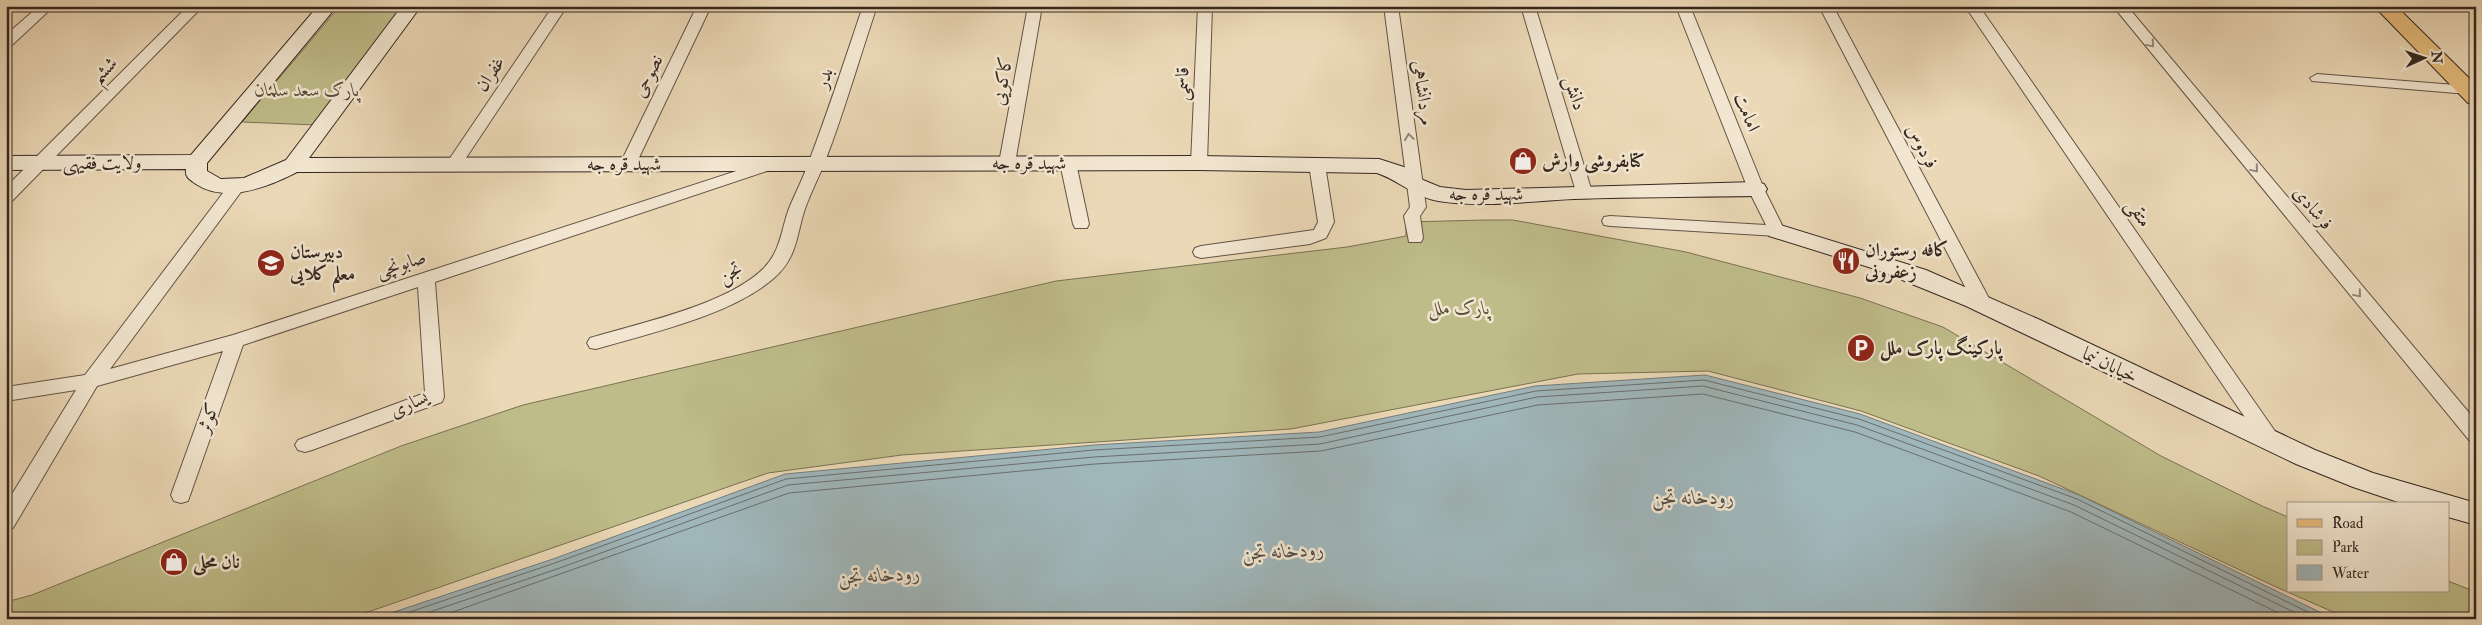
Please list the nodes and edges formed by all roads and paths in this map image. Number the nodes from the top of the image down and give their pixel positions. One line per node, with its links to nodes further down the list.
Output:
1 (47, 6): 18 (street)
2 (196, 6): 24 (street, ششم)
3 (328, 6): 21 (street)
4 (412, 6): 31 (street)
5 (560, 6): 27 (street, غفران)
6 (704, 6): 28 (street, نصوحی)
7 (870, 6): 30 (street, بدر)
8 (1035, 6): 25 (street, کاکویی)
9 (1205, 6): 22 (street, قاسمی)
10 (1391, 6): 34 (street, مردانشاهی, one-way to 10)
11 (1528, 6): 36 (street, دانش)
12 (1683, 6): 35 (street, امامت)
13 (1826, 6): 44 (street, فردوس)
14 (1972, 6): 50 (street, متقی)
15 (2120, 6): 49 (street, فرشادی, one-way to 49)
16 (2384, 6): 20 (main road)
17 (2400, 6): 20 (main road)
18 (6, 43)
19 (2318, 78): 20 (street)
20 (2473, 90)
21 (197, 162): 24 (street, ولایت فقیهی); 33 (street)
22 (1198, 162): 26 (street, شهید قره جه); 32 (street, شهید قره جه)
23 (6, 163): 24 (street, ولایت فقیهی)
24 (40, 163): 37 (street, ششم)
25 (1008, 163): 26 (street, شهید قره جه); 30 (street, شهید قره جه)
26 (1068, 163): 39 (street)
27 (454, 164): 28 (street, شهید قره جه); 31 (street, شهید قره جه)
28 (628, 164): 29 (street, شهید قره جه)
29 (774, 164): 30 (street, شهید قره جه); 43 (street, صابونچی)
30 (816, 164): 46 (street, تجن)
31 (293, 165): 33 (street)
32 (1317, 165): 34 (street, شهید قره جه); 42 (street)
33 (238, 185): 47 (street)
34 (1415, 185): 36 (street, شهید قره جه); 41 (street, مردانشاهی)
35 (1756, 189): 36 (street, شهید قره جه); 40 (street, امامت)
36 (1584, 192)
37 (6, 197)
38 (1610, 221): 40 (street)
39 (1081, 224)
40 (1777, 231): 44 (street, خیابان نیما)
41 (1415, 238)
42 (1201, 252)
43 (426, 278): 45 (street, صابونچی); 51 (street, یساری)
44 (1983, 304): 50 (street, خیابان نیما)
45 (236, 341): 47 (street, صابونچی); 52 (street, کوثر)
46 (596, 343)
47 (90, 381): 48 (street, صابونچی); 56 (street)
48 (6, 394)
49 (2476, 435)
50 (2272, 442): 53 (street, خیابان نیما)
51 (305, 445)
52 (181, 495)
53 (2435, 502)
54 (2450, 507): 55 (street)
55 (2476, 514)
56 (6, 522)

